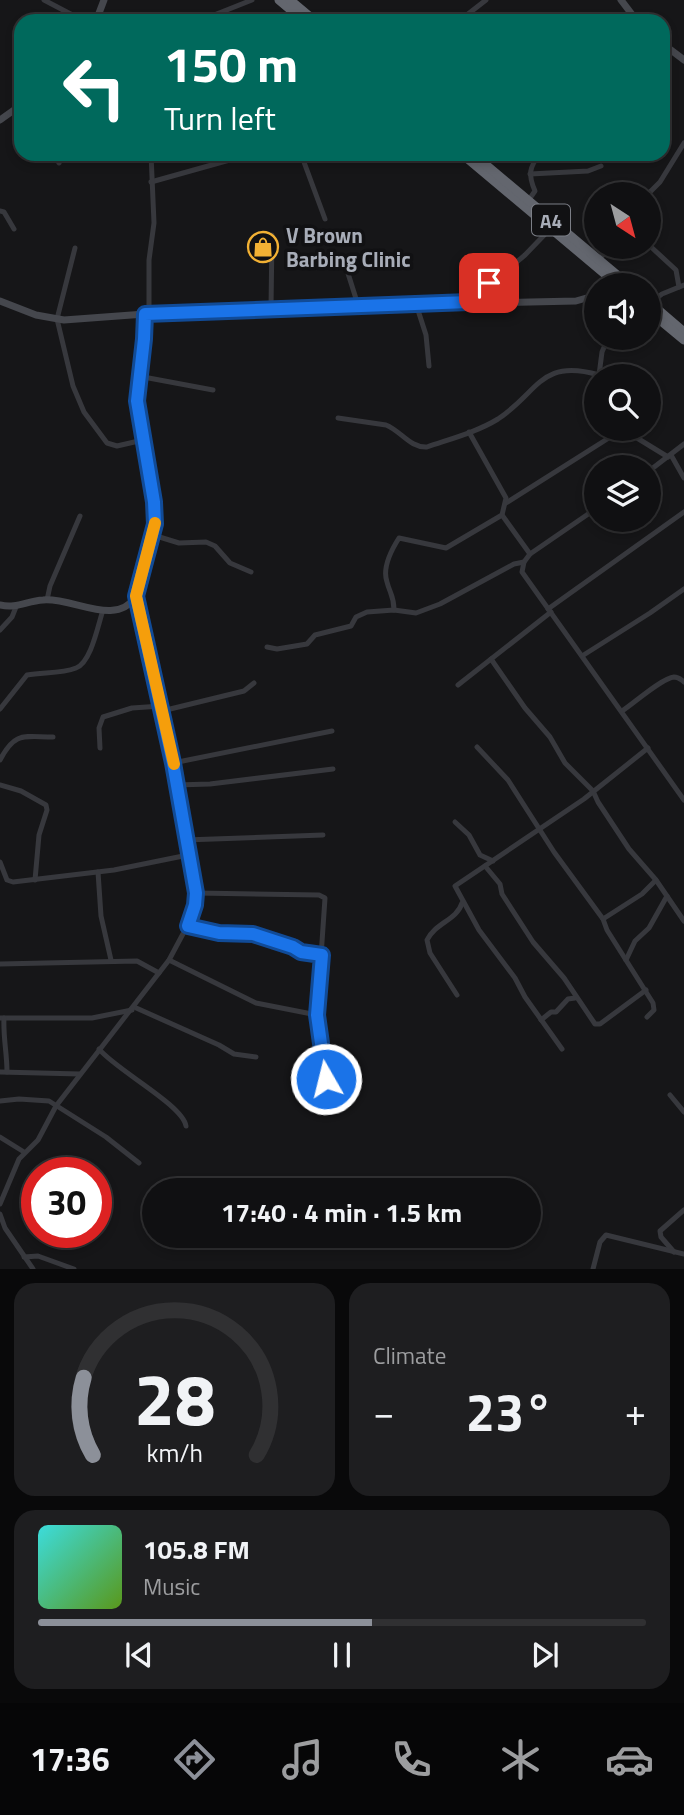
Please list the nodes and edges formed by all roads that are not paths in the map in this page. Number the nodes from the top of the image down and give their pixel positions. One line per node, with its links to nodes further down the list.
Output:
1 (44, 0): 7 (street)
2 (252, 0): 8 (street)
3 (279, 0): 9 (highway)
4 (290, 0): 10 (highway)
5 (486, 0): 11 (street)
6 (621, 0): 12 (street)
7 (70, 14)
8 (217, 14)
9 (296, 14)
10 (307, 14)
11 (468, 14)
12 (632, 14)
13 (684, 143): 23 (street)
14 (151, 161): 22 (street)
15 (226, 161): 22 (street)
16 (304, 161): 26 (street)
17 (470, 161): 28 (highway, A4)
18 (481, 161): 24 (highway, A4)
19 (534, 161): 21 (street)
20 (601, 166): 21 (street)
21 (530, 174): 24 (street)
22 (151, 182): 44 (street)
23 (660, 182)
24 (528, 201): 32 (highway, A4)
25 (0, 211): 27 (street)
26 (325, 219)
27 (14, 229)
28 (550, 229): 34 (highway, A4); 40 (street)
29 (272, 235): 43 (street)
30 (75, 248): 47 (street)
31 (662, 257): 36 (street)
32 (599, 260): 35 (highway, A4)
33 (346, 267): 42 (street)
34 (603, 273)
35 (615, 273)
36 (681, 286): 37 (street)
37 (661, 295)
38 (584, 299): 40 (street)
39 (0, 301): 47 (street)
40 (469, 302): 41 (street)
41 (416, 304): 42 (street); 50 (street)
42 (358, 305): 43 (street)
43 (271, 308): 44 (street)
44 (147, 313): 47 (street); 52 (street)
45 (661, 314): 48 (highway)
46 (661, 317): 49 (highway)
47 (57, 319): 56 (street)
48 (684, 332)
49 (684, 340)
50 (429, 366)
51 (584, 372): 55 (street)
52 (138, 376): 53 (street); 56 (street)
53 (213, 390)
54 (338, 418): 55 (street)
55 (469, 432): 63 (street)
56 (143, 440): 68 (street)
57 (603, 441): 63 (street)
58 (642, 441): 60 (street)
59 (684, 443): 60 (street)
60 (670, 456): 61 (street); 62 (street)
61 (661, 462)
62 (684, 478)
63 (506, 503): 65 (street)
64 (684, 512): 79 (street)
65 (502, 515): 69 (street); 78 (street)
66 (80, 516): 74 (street)
67 (584, 517): 69 (street)
68 (153, 535): 71 (street); 73 (street)
69 (530, 554): 70 (street)
70 (524, 562): 78 (street); 79 (street)
71 (251, 572)
72 (684, 589): 82 (street)
73 (136, 596): 77 (street); 87 (street)
74 (47, 600): 76 (street); 77 (street)
75 (0, 605): 76 (street)
76 (16, 607): 80 (street)
77 (103, 610): 88 (street)
78 (394, 610): 81 (street)
79 (549, 611): 82 (street); 83 (street)
80 (0, 630)
81 (267, 648)
82 (582, 656): 89 (street)
83 (491, 659): 86 (street); 100 (street)
84 (684, 682): 89 (street)
85 (254, 683): 87 (street)
86 (458, 685)
87 (162, 708): 93 (street); 96 (street)
88 (0, 709)
89 (622, 711): 94 (street)
90 (332, 731): 96 (street)
91 (53, 737): 95 (street)
92 (477, 747): 103 (street)
93 (100, 748)
94 (648, 748): 100 (street); 101 (street)
95 (0, 760)
96 (173, 763): 99 (street)
97 (333, 769): 99 (street)
98 (0, 785): 111 (street)
99 (176, 785): 105 (street)
100 (593, 791): 103 (street); 112 (street)
101 (684, 800)
102 (455, 822): 107 (street)
103 (539, 830): 107 (street); 116 (street)
104 (323, 835): 105 (street)
105 (186, 840): 106 (street)
106 (188, 855): 110 (street); 113 (street)
107 (493, 861): 109 (street)
108 (0, 862): 111 (street)
109 (485, 866): 115 (street); 127 (street)
110 (98, 872): 111 (street); 120 (street)
111 (35, 880)
112 (656, 880): 114 (street); 116 (street)
113 (196, 893): 118 (street); 119 (street)
114 (667, 896): 117 (street); 122 (street)
115 (462, 903): 126 (street); 132 (street)
116 (603, 919): 122 (street)
117 (684, 921)
118 (188, 926): 119 (street); 121 (street)
119 (322, 955): 129 (street)
120 (111, 960): 123 (street); 124 (street)
121 (169, 960): 124 (street); 129 (street)
122 (626, 960): 125 (street)
123 (0, 964)
124 (159, 973): 128 (street)
125 (646, 990): 127 (street); 130 (street)
126 (457, 995)
127 (575, 998): 132 (street)
128 (133, 1008): 131 (street); 133 (street); 135 (street)
129 (317, 1015): 141 (street)
130 (648, 1017)
131 (2, 1018): 136 (street)
132 (541, 1020): 134 (street)
133 (99, 1049): 137 (street); 143 (street)
134 (562, 1049)
135 (256, 1057)
136 (4, 1072): 137 (street)
137 (80, 1074): 140 (street)
138 (670, 1095): 142 (street)
139 (0, 1101): 140 (street)
140 (55, 1106): 145 (street); 146 (street)
141 (334, 1107)
142 (684, 1111)
143 (186, 1126)
144 (0, 1137): 145 (street)
145 (24, 1152): 147 (street)
146 (139, 1163)
147 (0, 1204)
148 (684, 1210): 151 (street)
149 (0, 1214): 150 (street)
150 (1, 1221): 153 (street)
151 (674, 1252): 152 (street); 156 (street)
152 (684, 1254)
153 (24, 1257): 154 (street); 155 (street)
154 (33, 1269)
155 (74, 1269)
156 (593, 1269)

